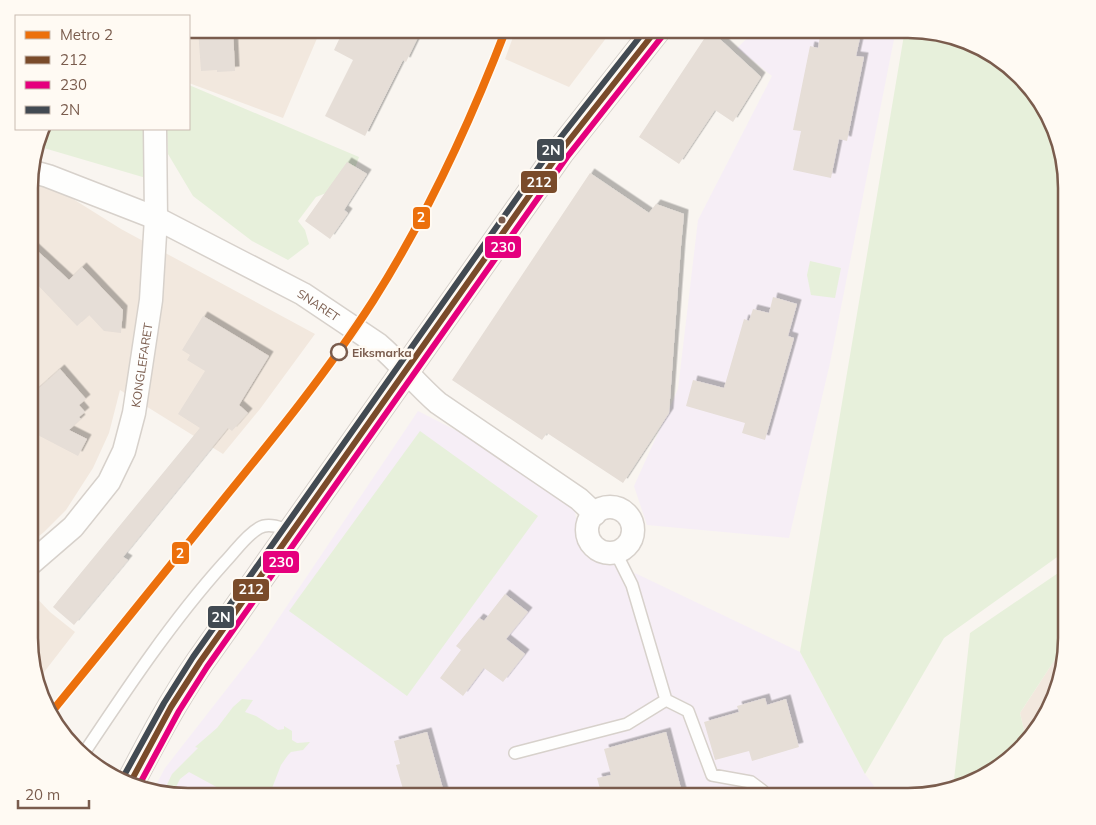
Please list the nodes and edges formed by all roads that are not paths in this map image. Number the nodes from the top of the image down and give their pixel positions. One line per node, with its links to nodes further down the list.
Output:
1 (650, 38): 5 (street)
2 (155, 130): 4 (street, KONGLEFARET)
3 (39, 174): 4 (street, SNARET)
4 (156, 218): 5 (street, SNARET); 9 (street, KONGLEFARET)
5 (406, 372): 6 (street, SNARET); 7 (street)
6 (595, 514): 8 (street); 8 (street)
7 (293, 533): 11 (lane); 13 (street)
8 (616, 553): 10 (lane)
9 (38, 556)
10 (666, 700): 12 (lane); 14 (lane)
11 (87, 748)
12 (515, 753)
13 (133, 777)
14 (759, 788)

